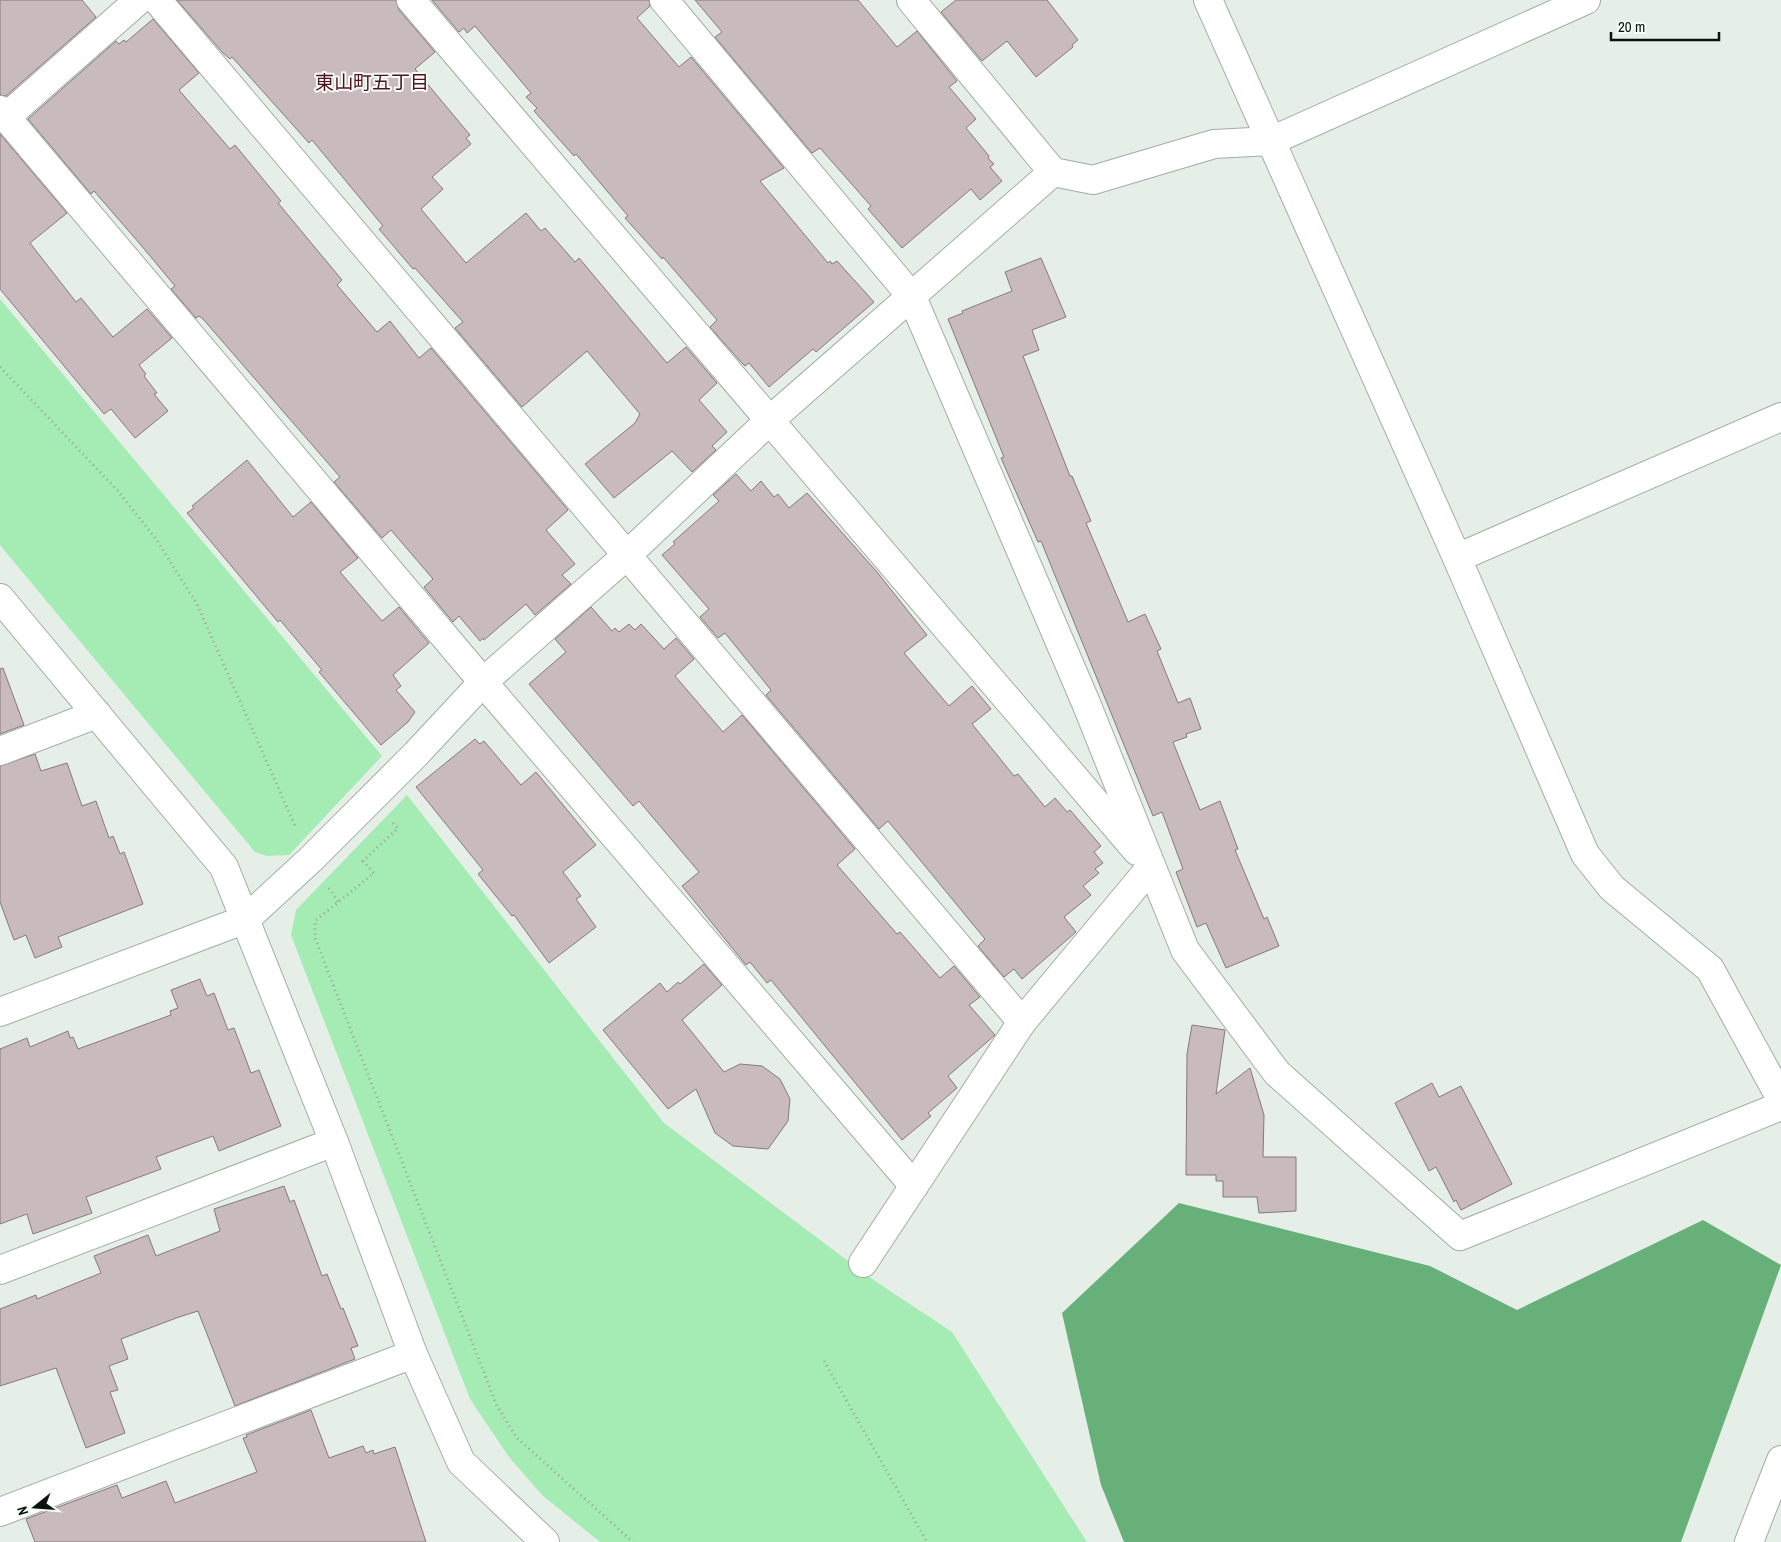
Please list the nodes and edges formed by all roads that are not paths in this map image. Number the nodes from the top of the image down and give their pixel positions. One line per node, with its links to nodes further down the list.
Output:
1 (139, 0): 8 (street)
2 (157, 0): 14 (street)
3 (411, 0): 13 (street)
4 (664, 0): 11 (street)
5 (911, 0): 10 (street)
6 (1208, 0): 9 (street)
7 (1586, 0): 9 (street)
8 (3, 113): 17 (street)
9 (1271, 141): 10 (street); 15 (street)
10 (1053, 172): 11 (street)
11 (912, 297): 13 (street); 20 (street)
12 (1781, 417): 15 (street)
13 (770, 420): 14 (street); 20 (street)
14 (626, 556): 17 (street); 23 (street)
15 (1457, 558): 24 (street)
16 (0, 598): 18 (street)
17 (483, 682): 21 (street); 27 (street)
18 (96, 714): 19 (street); 21 (street)
19 (0, 751)
20 (1151, 867): 23 (street); 25 (street)
21 (246, 919): 22 (street); 26 (street)
22 (0, 1012)
23 (1022, 1022): 27 (street)
24 (1781, 1099)
25 (1781, 1106)
26 (334, 1142): 29 (street); 30 (street)
27 (914, 1186): 28 (street)
28 (863, 1263)
29 (0, 1270)
30 (413, 1354): 32 (street); 33 (street)
31 (1781, 1460): 34 (street)
32 (0, 1512)
33 (544, 1542)
34 (1748, 1542)

